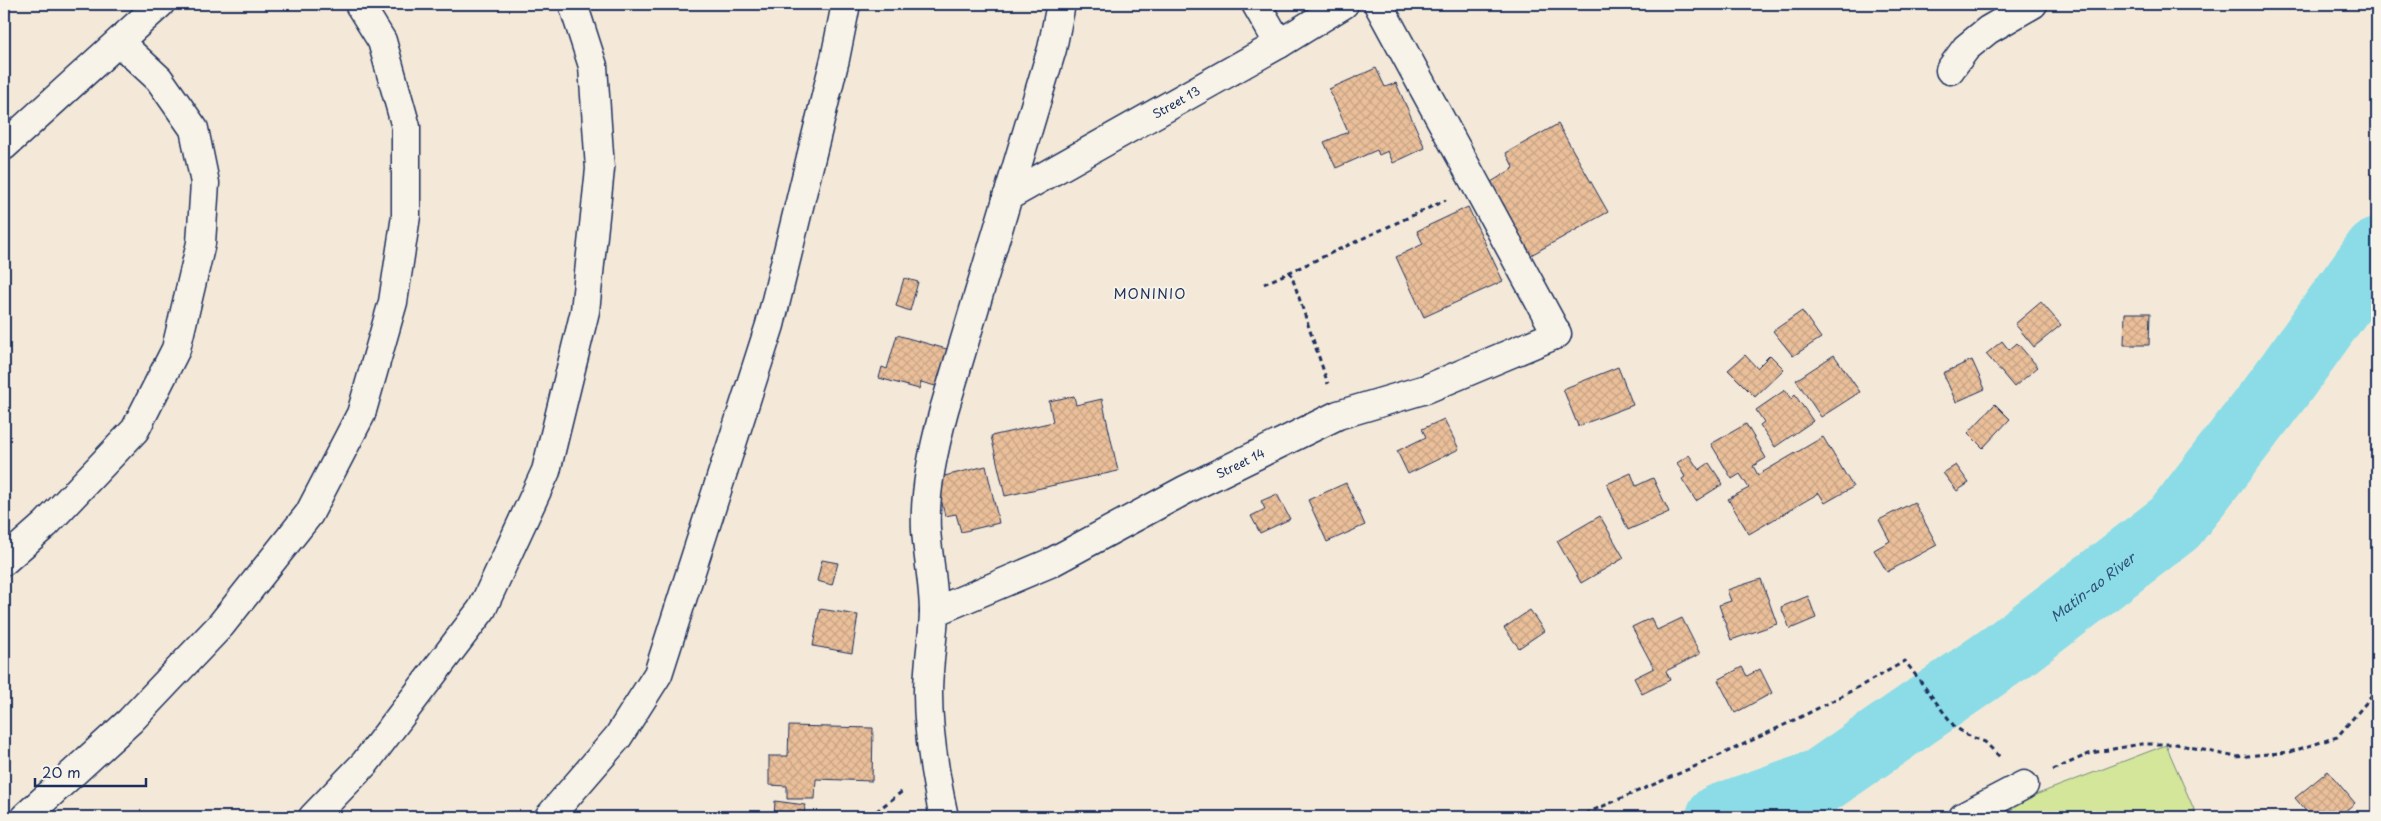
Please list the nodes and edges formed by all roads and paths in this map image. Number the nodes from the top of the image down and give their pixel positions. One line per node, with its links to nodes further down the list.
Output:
1 (160, 4): 10 (street)
2 (359, 4): 24 (street)
3 (574, 4): 25 (street)
4 (846, 4): 26 (street)
5 (1061, 4): 14 (street)
6 (1256, 4): 11 (street)
7 (1344, 4): 11 (street, Street 13)
8 (1378, 4): 18 (street, Street 14)
9 (2033, 4): 12 (street)
10 (119, 42): 13 (street); 19 (street)
11 (1279, 44): 14 (street, Street 13)
12 (1950, 70)
13 (4, 146)
14 (1006, 197): 20 (street)
15 (1449, 198): 16 (path)
16 (1290, 271): 17 (path); 18 (path)
17 (1264, 284)
18 (1338, 415): 20 (street, Street 14)
19 (4, 561)
20 (934, 612): 22 (street)
21 (2377, 690): 23 (path)
22 (932, 765): 27 (path); 28 (street)
23 (2024, 785): 29 (path); 30 (street)
24 (25, 817)
25 (313, 817)
26 (548, 817)
27 (869, 817)
28 (944, 817)
29 (1577, 817)
30 (1963, 817)

